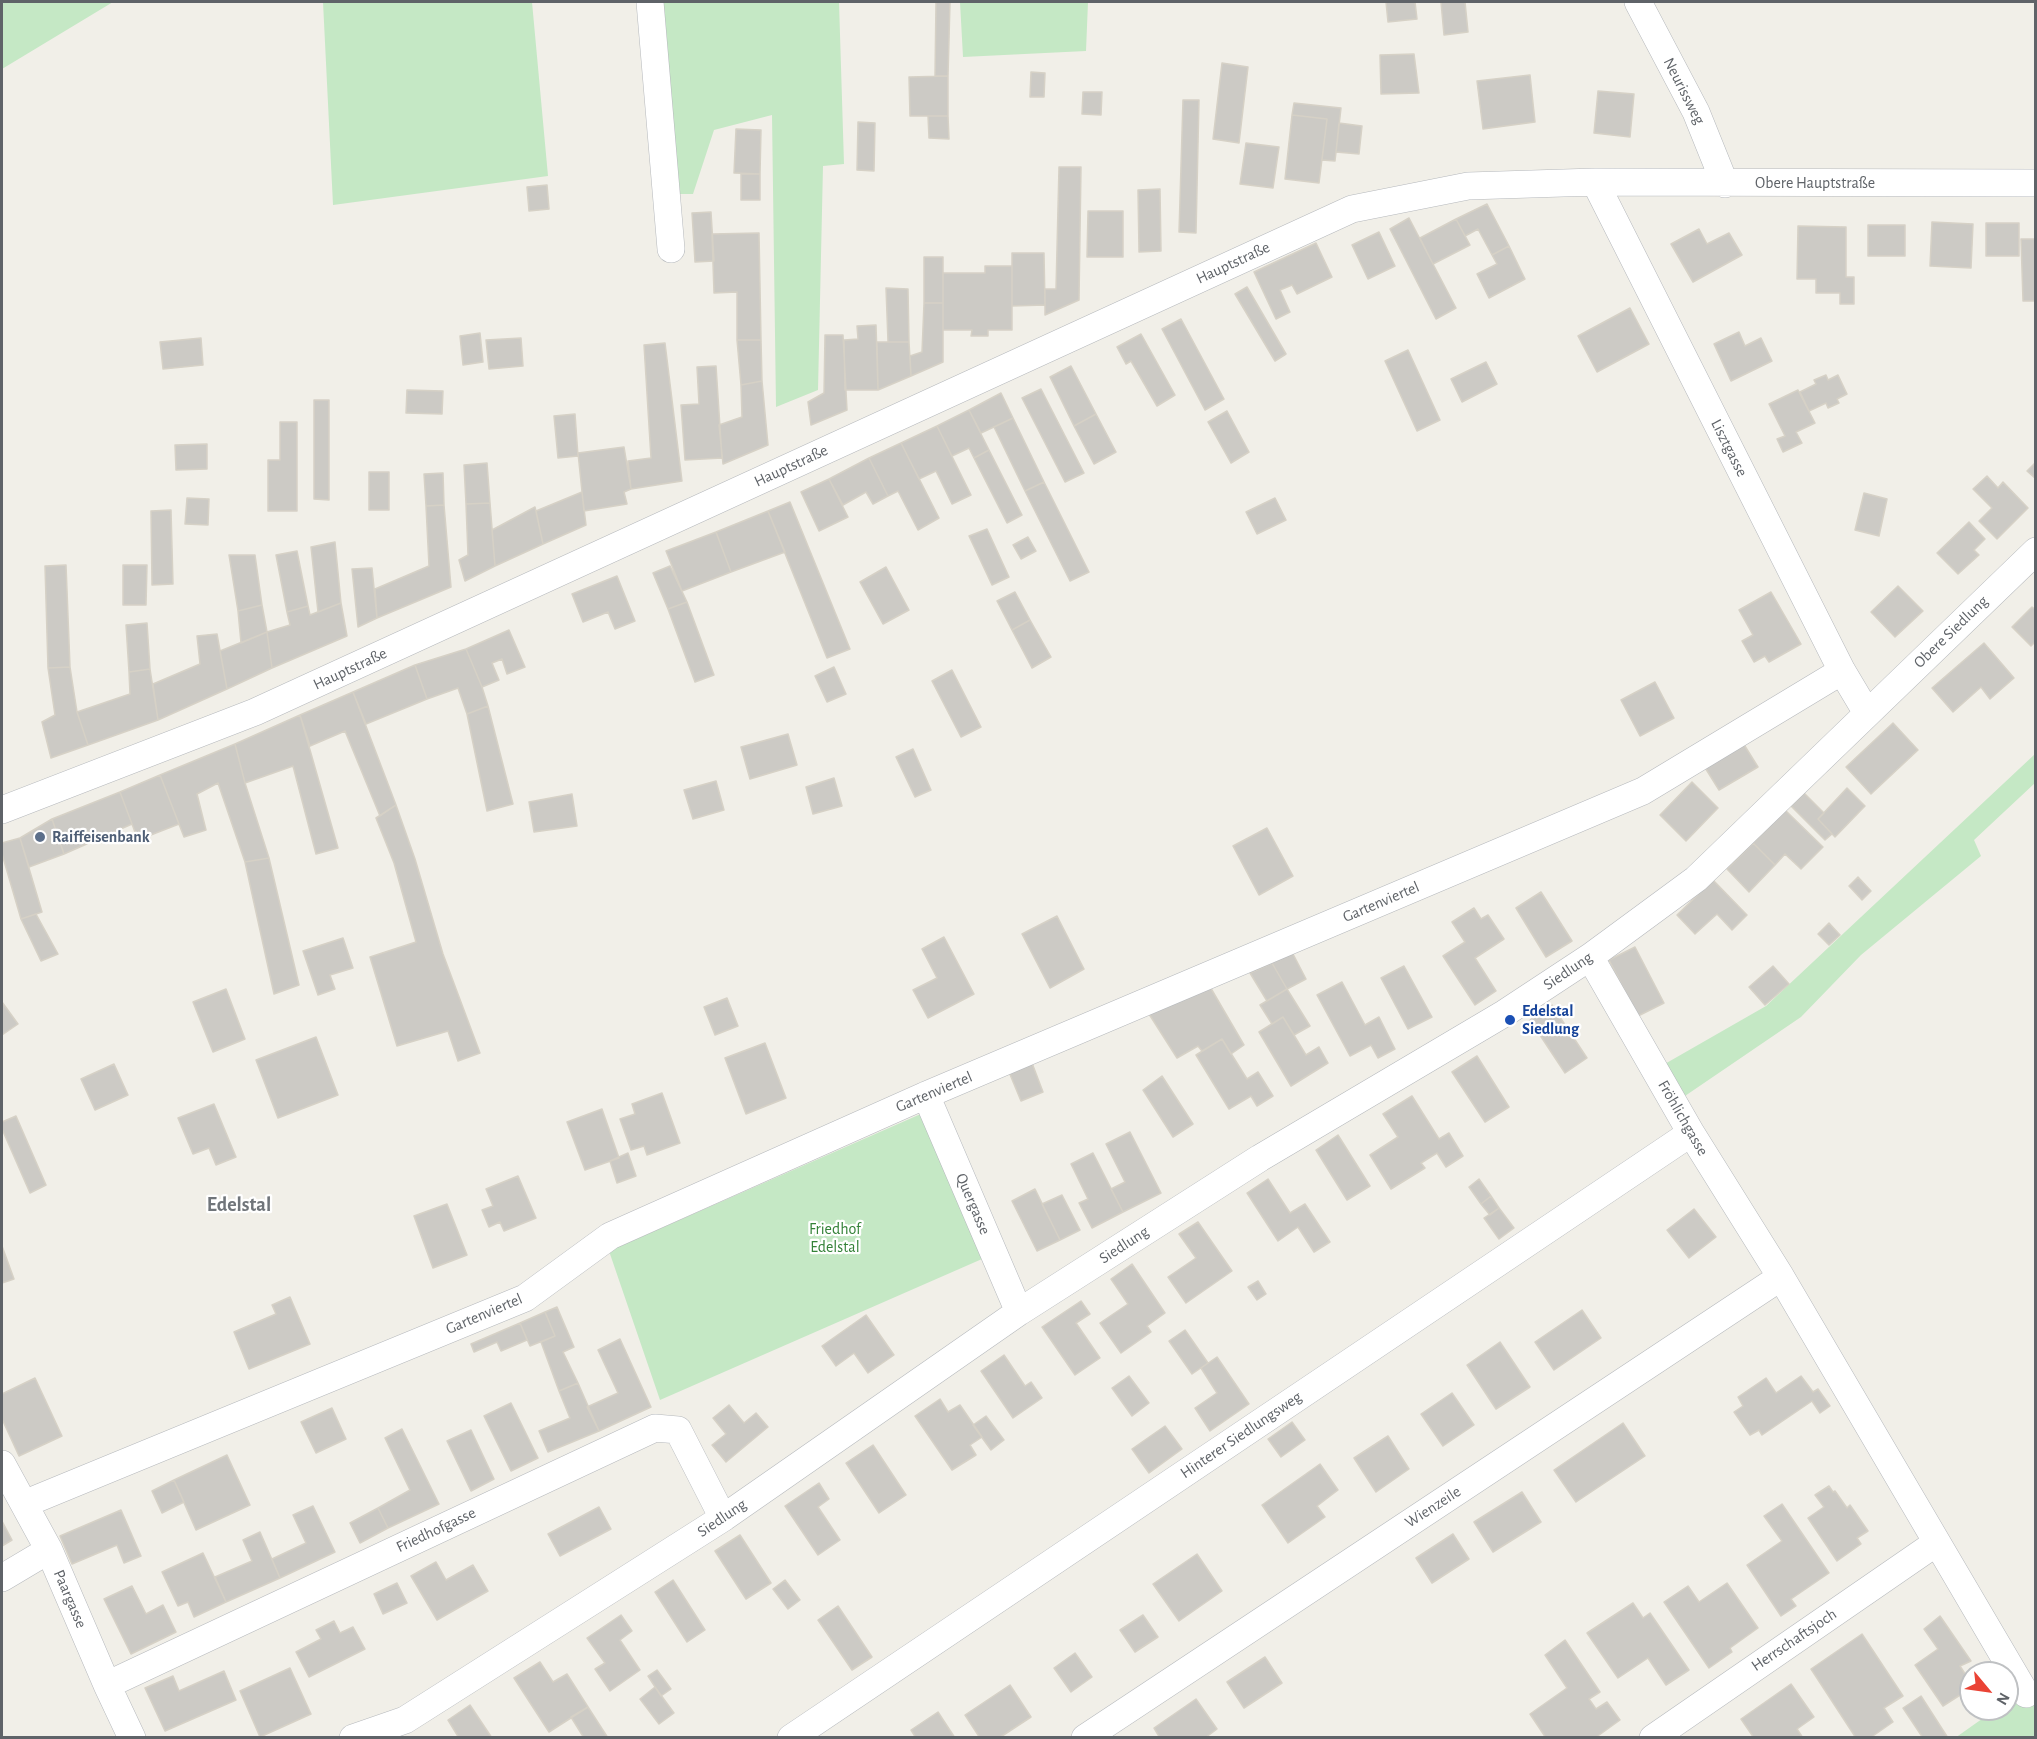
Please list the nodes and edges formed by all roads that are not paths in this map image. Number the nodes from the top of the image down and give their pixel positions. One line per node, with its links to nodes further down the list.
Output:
1 (650, 2): 6 (street)
2 (1638, 2): 5 (street, Neurissweg)
3 (1595, 182): 5 (street, Obere Hauptstraße); 8 (street, Lisztgasse); 10 (street, Hauptstraße)
4 (2036, 183): 5 (street, Obere Hauptstraße)
5 (1725, 184)
6 (671, 249)
7 (2036, 551): 9 (street, Obere Siedlung)
8 (1842, 671): 9 (street, Lisztgasse); 12 (street, Gartenviertel)
9 (1867, 713): 11 (street, Siedlung)
10 (2, 810)
11 (1590, 957): 13 (street, Fröhlichgasse); 15 (street, Siedlung)
12 (926, 1095): 15 (street, Quergasse); 17 (street, Gartenviertel)
13 (1691, 1133): 14 (street, Fröhlichgasse); 27 (street, Hinterer Siedlungsweg)
14 (1781, 1277): 19 (street, Fröhlichgasse); 28 (street, Wienzeile)
15 (1019, 1312): 18 (street, Siedlung)
16 (2, 1464): 17 (street, Paargasse)
17 (24, 1504): 20 (street, Paargasse)
18 (723, 1518): 22 (street, Friedhofgasse); 24 (street, Siedlung)
19 (1936, 1543): 23 (street, Fröhlichgasse); 29 (street, Herrschaftsjoch)
20 (49, 1550): 21 (street); 22 (street, Paargasse)
21 (2, 1578)
22 (107, 1685): 25 (street, Paargasse)
23 (2026, 1694)
24 (411, 1729): 26 (street, Siedlung)
25 (132, 1737)
26 (353, 1737)
27 (790, 1737)
28 (1085, 1737)
29 (1653, 1737)

